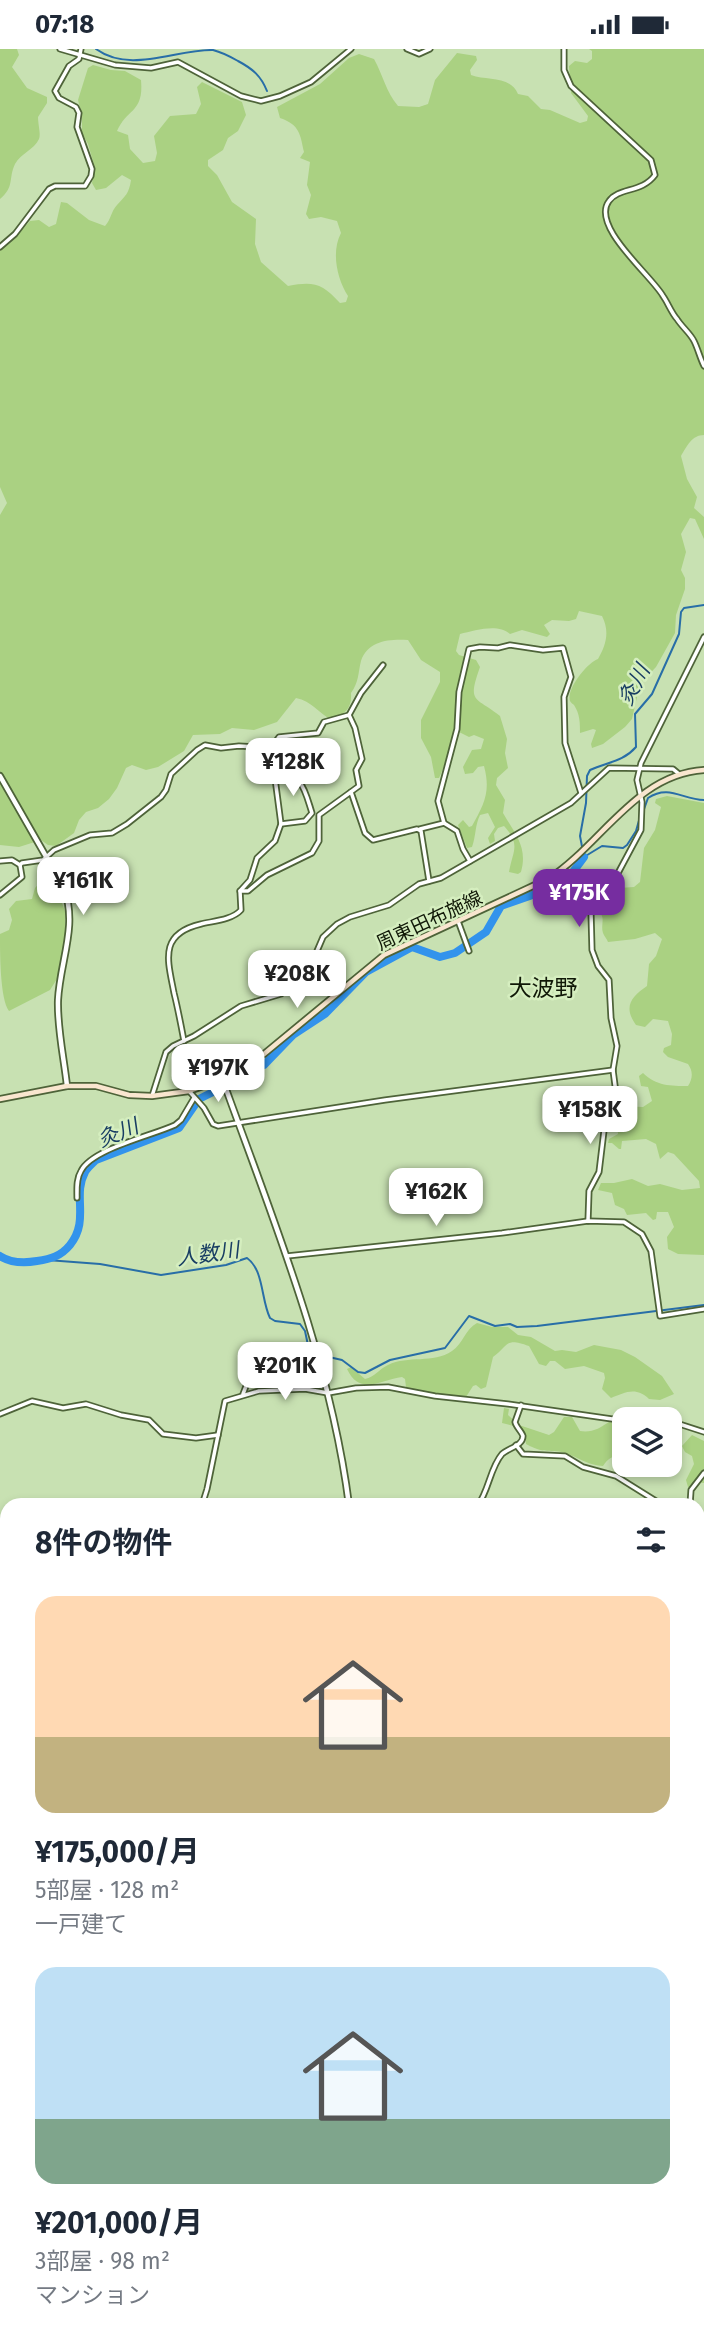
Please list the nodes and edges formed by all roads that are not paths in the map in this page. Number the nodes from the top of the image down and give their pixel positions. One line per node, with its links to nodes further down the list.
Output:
1 (60, 49): 7 (street)
2 (82, 49): 7 (street)
3 (351, 49): 7 (street)
4 (407, 49): 5 (street)
5 (430, 49)
6 (564, 49): 9 (street)
7 (81, 55): 8 (street)
8 (0, 247)
9 (704, 366)
10 (704, 637): 14 (street)
11 (383, 665): 12 (street)
12 (349, 715): 13 (street); 19 (street)
13 (271, 748): 16 (street); 25 (street)
14 (638, 770): 17 (street); 20 (street); 21 (street)
15 (704, 770): 17 (main road, 周東田布施線)
16 (275, 772): 23 (street); 23 (street)
17 (679, 774): 21 (main road, 周東田布施線)
18 (0, 776): 25 (street)
19 (351, 792): 24 (street); 30 (street)
20 (582, 793): 22 (street); 26 (street)
21 (641, 795): 32 (main road, 周東田布施線); 35 (street)
22 (444, 823): 24 (street); 26 (street)
23 (281, 824): 30 (street)
24 (420, 829): 29 (street)
25 (47, 857): 28 (street); 37 (street)
26 (470, 861): 29 (street)
27 (0, 862): 28 (street)
28 (20, 865): 31 (street)
29 (429, 881): 34 (street)
30 (240, 891): 34 (street)
31 (0, 895)
32 (458, 921): 33 (street); 36 (main road, 周東田布施線)
33 (468, 950)
34 (184, 1041): 39 (street)
35 (613, 1070): 42 (street); 44 (street)
36 (222, 1078): 38 (main road, 周東田布施線); 42 (street)
37 (67, 1086): 39 (main road, 周東田布施線); 41 (main road, 周東田布施線)
38 (189, 1091): 39 (main road, 周東田布施線); 40 (street)
39 (152, 1096)
40 (194, 1098): 42 (street); 43 (street)
41 (0, 1099)
42 (238, 1121): 45 (street)
43 (77, 1198)
44 (588, 1221): 45 (street); 46 (street)
45 (285, 1256): 48 (street)
46 (704, 1309)
47 (248, 1381): 49 (street)
48 (328, 1393): 49 (street); 50 (street); 59 (street)
49 (243, 1394): 55 (street)
50 (521, 1405): 52 (street); 56 (street)
51 (0, 1414): 55 (street)
52 (612, 1419)
53 (682, 1425): 54 (street)
54 (704, 1432)
55 (218, 1436): 58 (street)
56 (516, 1445): 60 (street); 61 (street)
57 (704, 1473): 62 (street)
58 (205, 1498)
59 (348, 1498)
60 (482, 1498)
61 (651, 1498)
62 (690, 1498)

